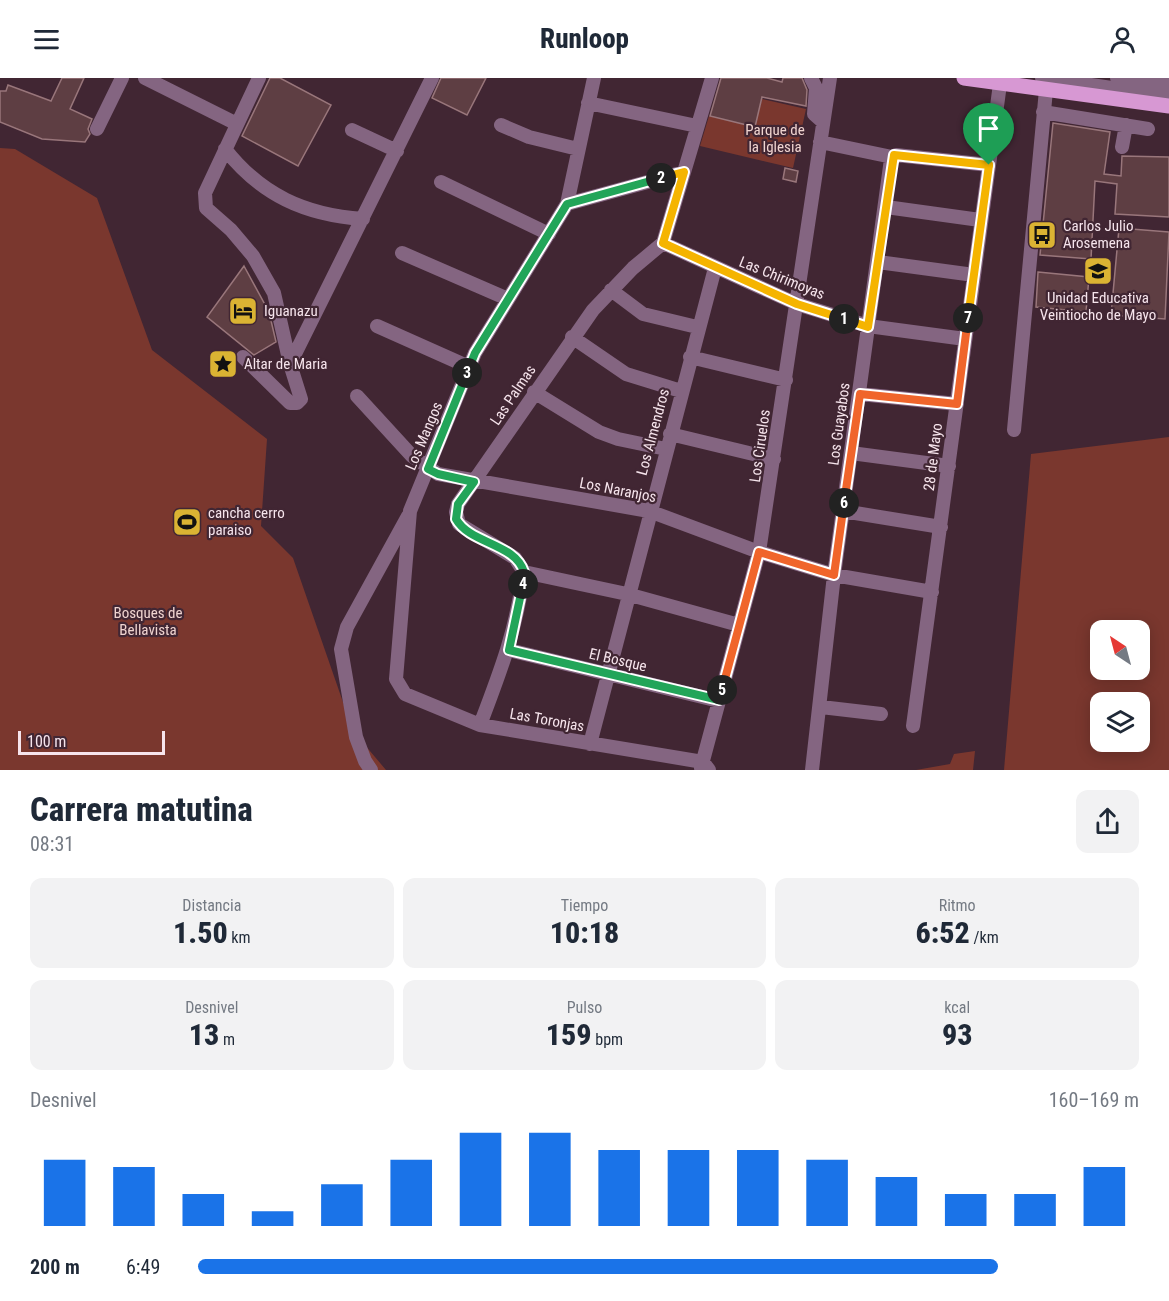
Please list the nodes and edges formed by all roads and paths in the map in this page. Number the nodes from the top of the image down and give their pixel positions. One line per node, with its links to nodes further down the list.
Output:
1 (122, 78): 23 (street)
2 (145, 78): 19 (street)
3 (259, 78): 19 (street)
4 (432, 78): 30 (street)
5 (594, 78): 15 (street, Los Mangos)
6 (712, 78): 22 (street)
7 (812, 78): 18 (street, Los Ciruelos)
8 (830, 78): 18 (street, Los Ciruelos)
9 (964, 78): 11 (main road)
10 (1117, 78): 13 (street)
11 (1000, 84): 12 (main road); 32 (street, 28 de Mayo)
12 (1044, 84): 14 (street); 16 (main road); 17 (street)
13 (1169, 85)
14 (1169, 96)
15 (588, 103): 22 (street); 29 (street, Los Mangos)
16 (1169, 106)
17 (1043, 112): 21 (street); 63 (street)
18 (823, 122): 26 (street, Los Ciruelos)
19 (237, 124): 28 (street)
20 (501, 125): 29 (street)
21 (1126, 125): 24 (street); 27 (street)
22 (697, 126): 33 (street)
23 (97, 129)
24 (1148, 129)
25 (352, 130): 30 (street)
26 (820, 142): 31 (street); 47 (street, Los Ciruelos)
27 (1122, 147)
28 (225, 149): 37 (street); 55 (street)
29 (578, 149): 35 (street, Los Mangos)
30 (397, 151): 37 (street)
31 (893, 156): 32 (street); 36 (street, Los Guayabos)
32 (989, 165): 38 (street, 28 de Mayo)
33 (684, 172): 35 (street); 40 (street)
34 (441, 182): 39 (street)
35 (567, 204): 39 (street, Los Mangos)
36 (885, 207): 38 (street); 42 (street, Los Guayabos)
37 (363, 219): 55 (street)
38 (980, 220): 44 (street, 28 de Mayo)
39 (549, 234): 46 (street, Los Mangos)
40 (663, 243): 43 (street, Las Chirimoyas); 45 (street, Las Palmas)
41 (402, 254): 46 (street)
42 (878, 262): 44 (street); 50 (street, Los Guayabos)
43 (714, 268): 47 (street, Las Chirimoyas); 49 (street, Los Almendros)
44 (974, 275): 52 (street, 28 de Mayo)
45 (611, 290): 49 (street); 51 (street, Las Palmas)
46 (508, 300): 56 (street, Los Mangos)
47 (797, 304): 50 (street, Las Chirimoyas); 57 (street, Los Ciruelos)
48 (377, 326): 56 (street)
49 (697, 327): 54 (street, Los Almendros)
50 (868, 327): 52 (street, Las Chirimoyas); 60 (street, Los Guayabos)
51 (572, 337): 58 (street, Las Palmas); 59 (street)
52 (966, 339): 62 (street, 28 de Mayo)
53 (243, 357): 55 (street)
54 (690, 357): 57 (street); 59 (street, Los Almendros)
55 (290, 364)
56 (469, 367): 69 (street, Los Mangos)
57 (786, 380): 67 (street, Los Ciruelos)
58 (534, 392): 65 (street); 70 (street, Las Palmas)
59 (681, 392): 64 (street, Los Almendros)
60 (860, 394): 62 (street); 66 (street, Los Guayabos)
61 (357, 396): 69 (street, Los Naranjos)
62 (957, 404): 68 (street, 28 de Mayo)
63 (1014, 430)
64 (670, 434): 65 (street, Los Almendros); 67 (street)
65 (666, 449): 72 (street, Los Almendros)
66 (851, 453): 68 (street); 73 (street, Los Guayabos)
67 (774, 459): 75 (street, Los Ciruelos)
68 (949, 466): 74 (street, 28 de Mayo)
69 (428, 469): 70 (street, Los Naranjos); 71 (street, Los Mangos)
70 (474, 482): 72 (street, Los Naranjos); 76 (street, Las Palmas)
71 (410, 511): 82 (street, Los Mangos); 91 (street)
72 (649, 511): 75 (street, Los Naranjos); 79 (street, Los Almendros)
73 (843, 512): 74 (street); 77 (street, Los Guayabos)
74 (941, 527): 78 (street, 28 de Mayo)
75 (759, 552): 77 (street, Los Naranjos); 80 (street, Los Ciruelos)
76 (524, 572): 79 (street); 81 (street)
77 (834, 575): 78 (street, Los Naranjos); 85 (street, Los Guayabos)
78 (932, 592): 88 (street, 28 de Mayo)
79 (627, 594): 80 (street); 83 (street, Los Almendros)
80 (739, 625): 84 (street, Los Ciruelos)
81 (509, 650): 83 (street, El Bosque); 87 (street)
82 (396, 671): 87 (street, Las Toronjas)
83 (606, 675): 84 (street, El Bosque); 89 (street, Los Almendros)
84 (719, 700): 90 (street, Los Ciruelos)
85 (821, 707): 86 (street); 92 (street, Los Guayabos)
86 (880, 714)
87 (480, 725): 89 (street, Las Toronjas)
88 (913, 726)
89 (590, 744): 90 (street, Las Toronjas)
90 (704, 767)
91 (371, 770)
92 (812, 770)

